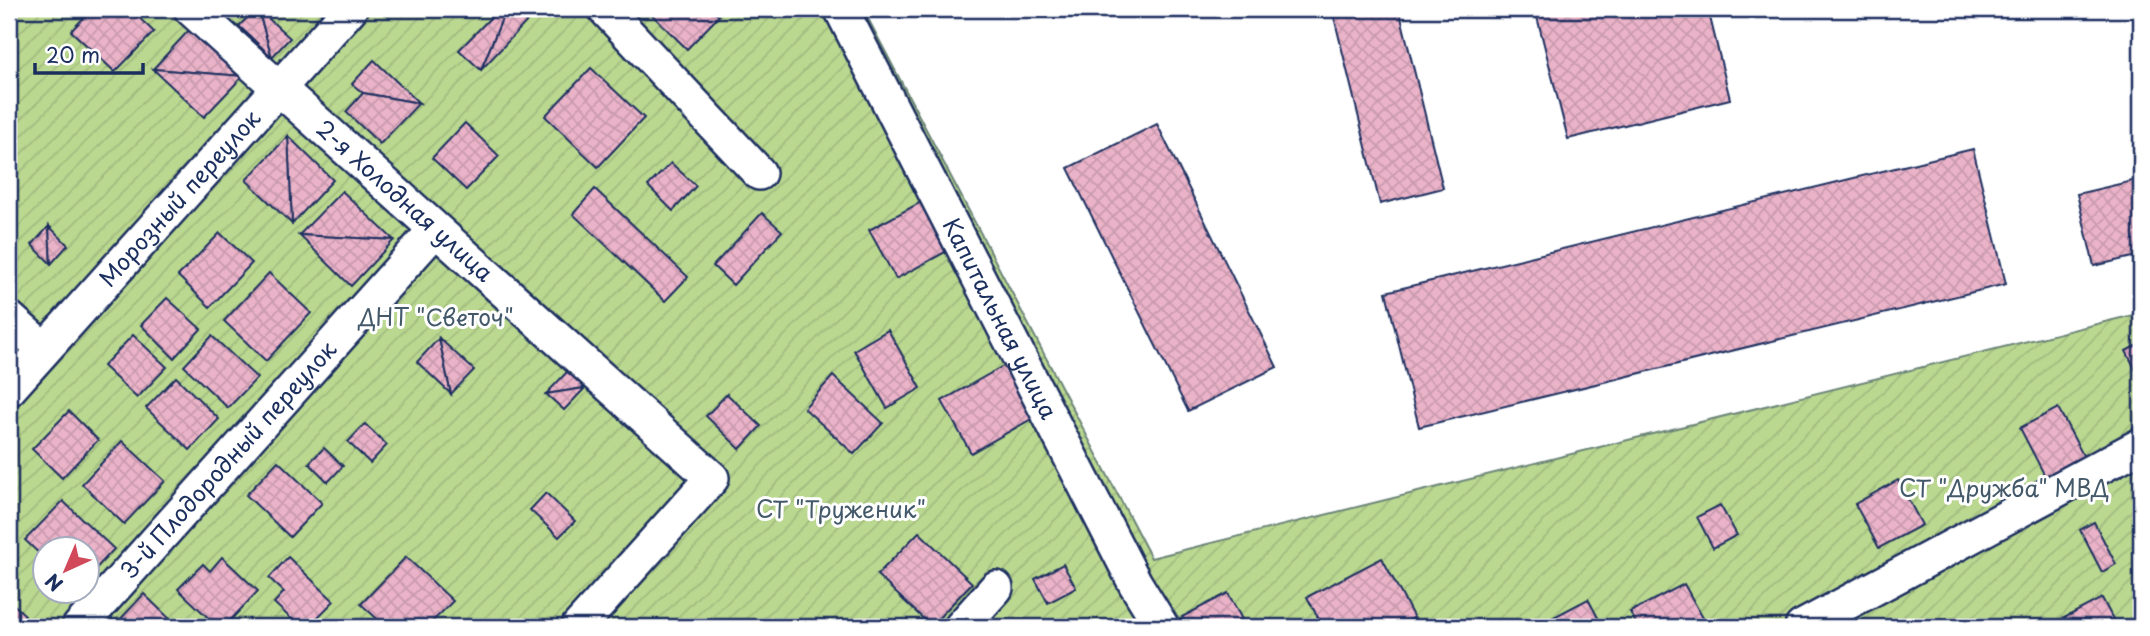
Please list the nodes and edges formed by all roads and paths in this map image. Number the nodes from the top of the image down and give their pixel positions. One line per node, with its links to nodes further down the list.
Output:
1 (191, 9): 5 (street, 2-я Холодная улица)
2 (350, 9): 5 (street, Морозный переулок)
3 (605, 9): 6 (street)
4 (841, 9): 16 (street, Капитальная улица)
5 (279, 88): 7 (street, 2-я Холодная улица); 9 (street, Морозный переулок)
6 (759, 173)
7 (435, 230): 13 (street, 3-й Плодородный переулок); 14 (street, 2-я Холодная улица)
8 (9, 318): 9 (street)
9 (44, 349): 10 (street, Морозный переулок)
10 (9, 390)
11 (2141, 445): 17 (street)
12 (996, 588): 15 (street)
13 (79, 627)
14 (578, 627)
15 (961, 627)
16 (1161, 627)
17 (1802, 627)

